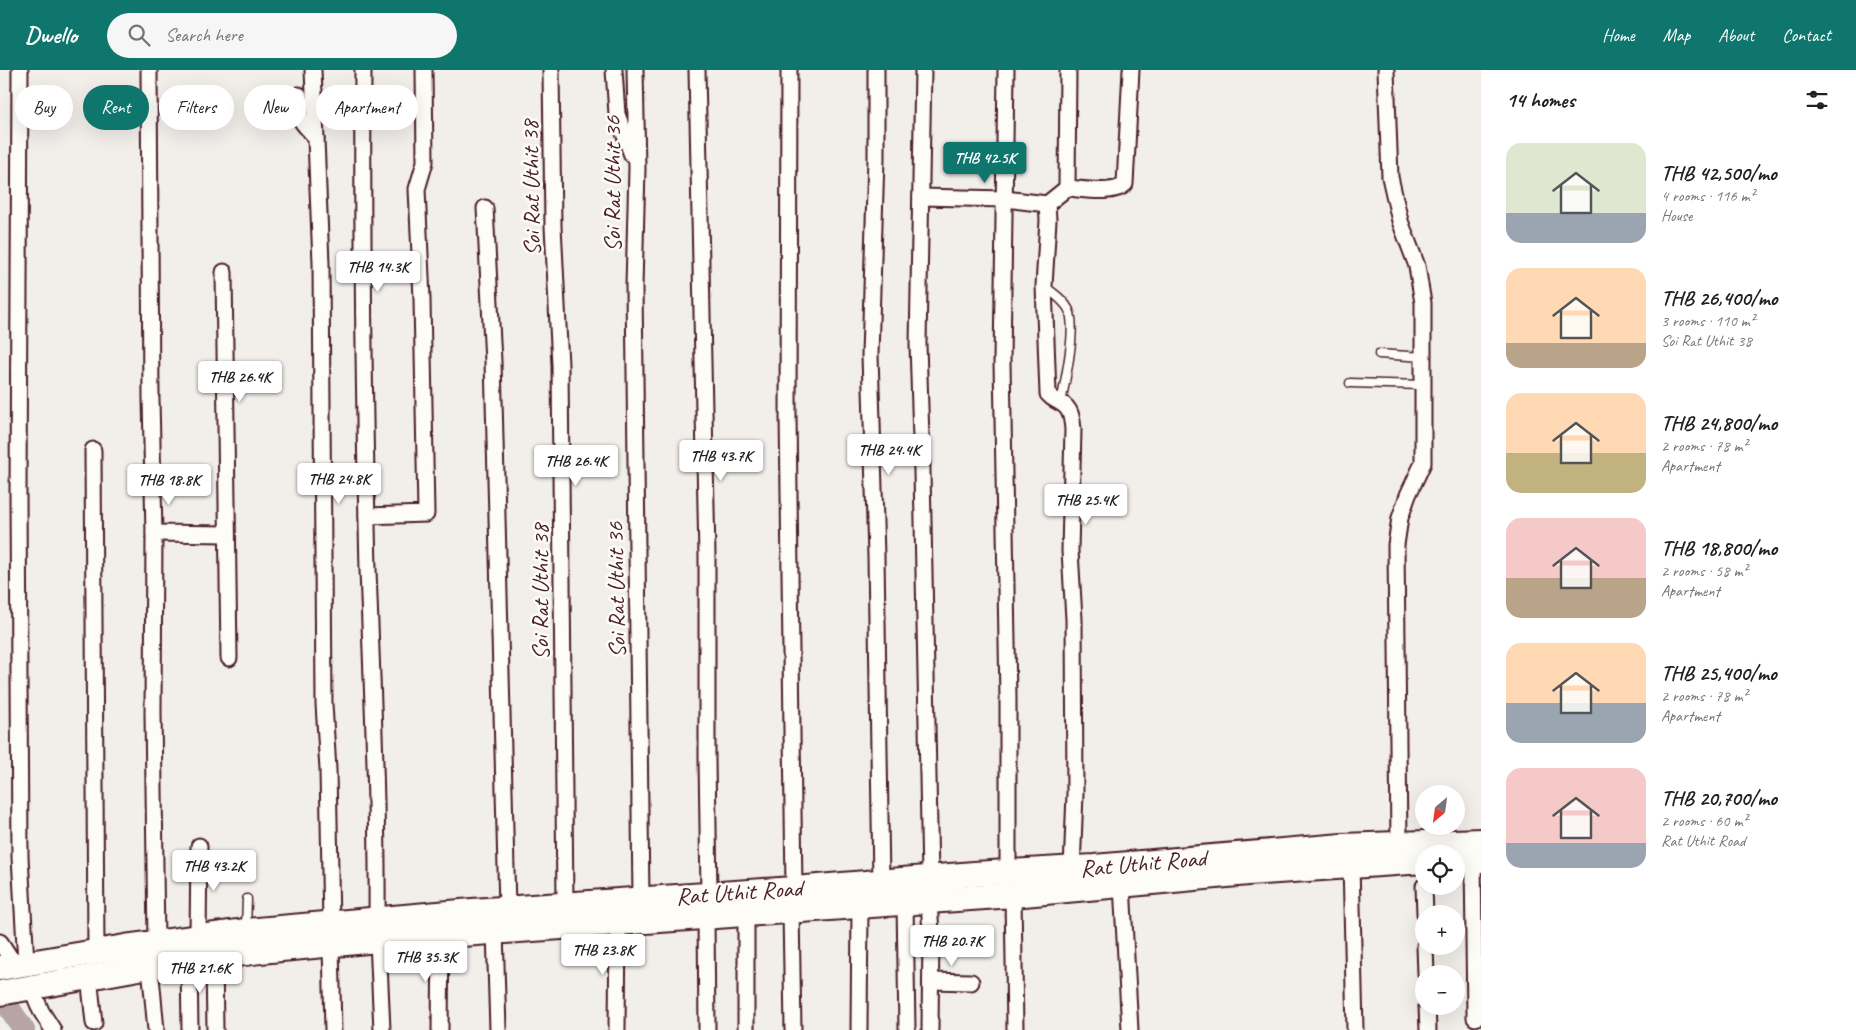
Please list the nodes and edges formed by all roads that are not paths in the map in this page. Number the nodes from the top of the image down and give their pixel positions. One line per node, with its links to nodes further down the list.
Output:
1 (20, 70): 69 (street)
2 (149, 70): 34 (street)
3 (313, 70): 18 (street)
4 (363, 70): 33 (street)
5 (424, 70): 33 (street)
6 (552, 70): 52 (street, Soi Rat Uthit 38)
7 (614, 70): 19 (street)
8 (635, 70): 19 (street, Soi Rat Uthit 36)
9 (697, 70): 53 (street)
10 (789, 70): 50 (street)
11 (876, 70): 44 (street)
12 (923, 70): 21 (street)
13 (1006, 70): 22 (street)
14 (1068, 70): 20 (street)
15 (1132, 70): 20 (street)
16 (1386, 70): 28 (street)
17 (306, 126): 18 (street)
18 (316, 139): 61 (street)
19 (637, 168): 49 (street, Soi Rat Uthit 36)
20 (1067, 188): 23 (street)
21 (921, 197): 22 (street); 46 (street)
22 (1005, 199): 23 (street); 42 (street)
23 (1047, 204): 26 (street)
24 (485, 208): 55 (street)
25 (224, 272): 35 (street)
26 (1044, 286): 31 (street); 31 (lane)
27 (1379, 354): 28 (lane)
28 (1423, 357): 30 (street)
29 (1350, 383): 30 (lane)
30 (1423, 385): 37 (street)
31 (1061, 402): 43 (street)
32 (93, 450): 66 (street)
33 (367, 516): 59 (street)
34 (154, 533): 35 (street); 65 (street)
35 (227, 534): 36 (street)
36 (229, 658)
37 (1399, 844): 39 (main road, Rat Uthit Road); 43 (main road, Rat Uthit Road)
38 (199, 846): 63 (street)
39 (1473, 855): 77 (street)
40 (1415, 861): 41 (main road, Rat Uthit Road)
41 (1351, 864): 45 (main road, Rat Uthit Road); 96 (street)
42 (1008, 872): 43 (main road, Rat Uthit Road); 46 (main road, Rat Uthit Road)
43 (1088, 875): 45 (main road, Rat Uthit Road); 47 (main road, Rat Uthit Road)
44 (881, 882): 46 (main road, Rat Uthit Road); 50 (main road, Rat Uthit Road)
45 (1122, 885): 95 (street)
46 (930, 890): 47 (main road, Rat Uthit Road); 51 (main road, Rat Uthit Road); 72 (street)
47 (1013, 895): 94 (street)
48 (247, 899): 58 (lane)
49 (642, 899): 52 (main road, Rat Uthit Road); 53 (main road, Rat Uthit Road)
50 (792, 900): 53 (main road, Rat Uthit Road); 54 (main road, Rat Uthit Road); 56 (main road, Rat Uthit Road); 90 (street)
51 (905, 903): 54 (main road, Rat Uthit Road); 92 (street)
52 (565, 904): 55 (main road, Rat Uthit Road)
53 (707, 905): 56 (main road, Rat Uthit Road); 57 (main road, Rat Uthit Road); 88 (street)
54 (860, 906): 91 (street)
55 (507, 908): 59 (main road, Rat Uthit Road)
56 (746, 914): 89 (street)
57 (618, 922): 60 (main road, Rat Uthit Road); 87 (street)
58 (246, 930): 61 (main road, Rat Uthit Road); 63 (main road, Rat Uthit Road)
59 (378, 930): 61 (main road, Rat Uthit Road); 62 (main road, Rat Uthit Road); 84 (street)
60 (495, 932): 62 (main road, Rat Uthit Road); 86 (street)
61 (331, 934): 67 (main road, Rat Uthit Road); 83 (street)
62 (441, 936): 85 (street)
63 (198, 938): 65 (main road, Rat Uthit Road)
64 (0, 942): 69 (street)
65 (156, 943): 66 (main road, Rat Uthit Road)
66 (96, 952): 69 (main road, Rat Uthit Road)
67 (214, 958): 68 (main road, Rat Uthit Road); 82 (street)
68 (189, 961): 70 (main road, Rat Uthit Road); 81 (street)
69 (12, 966)
70 (150, 966): 71 (main road, Rat Uthit Road); 80 (street)
71 (90, 976): 74 (main road, Rat Uthit Road); 78 (street)
72 (931, 981): 73 (street); 93 (street)
73 (971, 982)
74 (27, 988): 75 (main road, Rat Uthit Road); 79 (street)
75 (0, 992)
76 (1427, 1015): 97 (street)
77 (1475, 1018)
78 (94, 1023)
79 (53, 1030)
80 (156, 1030)
81 (190, 1030)
82 (215, 1030)
83 (333, 1030)
84 (382, 1030)
85 (440, 1030)
86 (498, 1030)
87 (617, 1030)
88 (707, 1030)
89 (746, 1030)
90 (793, 1030)
91 (859, 1030)
92 (908, 1030)
93 (930, 1030)
94 (1015, 1030)
95 (1130, 1030)
96 (1355, 1030)
97 (1428, 1030)

